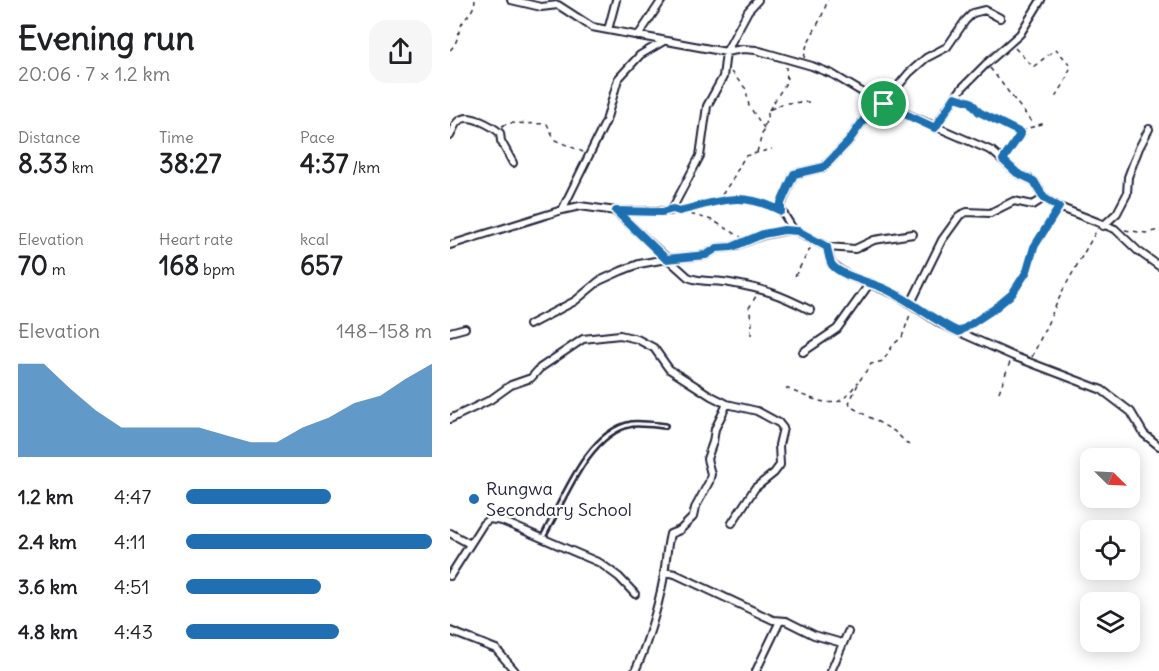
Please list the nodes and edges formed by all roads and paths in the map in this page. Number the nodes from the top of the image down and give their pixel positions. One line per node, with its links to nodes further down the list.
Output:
1 (475, 0): 13 (path)
2 (511, 0): 9 (street)
3 (616, 0): 9 (street)
4 (662, 0): 10 (street)
5 (758, 0): 14 (street)
6 (828, 0): 16 (path)
7 (1041, 0): 12 (street)
8 (1000, 18): 22 (street)
9 (608, 30): 10 (street)
10 (638, 36): 11 (street)
11 (665, 41): 14 (street); 34 (street)
12 (1010, 43): 18 (street); 20 (path)
13 (450, 50)
14 (726, 52): 15 (street); 17 (street)
15 (786, 57): 16 (street); 23 (path)
16 (803, 62): 22 (street)
17 (725, 64): 26 (path); 41 (street)
18 (983, 66): 19 (street); 25 (path)
19 (955, 97): 27 (street); 30 (path)
20 (1054, 99)
21 (809, 102): 23 (path)
22 (880, 102): 27 (street); 43 (street)
23 (769, 111): 26 (path)
24 (1045, 123): 25 (path)
25 (1034, 125): 30 (path)
26 (764, 128): 33 (path)
27 (935, 128): 35 (street)
28 (1149, 129): 44 (street)
29 (496, 130): 31 (street); 34 (path); 36 (street)
30 (1021, 133): 35 (path)
31 (450, 136)
32 (772, 149): 33 (path)
33 (757, 152): 38 (path)
34 (588, 158): 40 (street)
35 (1003, 160): 37 (street)
36 (513, 163)
37 (1044, 198): 39 (street); 58 (street)
38 (717, 202): 41 (path); 43 (path)
39 (1059, 207): 44 (street); 63 (path)
40 (562, 210): 42 (street); 51 (street)
41 (676, 210): 42 (street); 49 (path)
42 (616, 211): 53 (street)
43 (781, 211): 45 (street)
44 (1102, 225): 46 (street); 67 (path)
45 (793, 229): 49 (street); 50 (street)
46 (1115, 229): 47 (path); 54 (street)
47 (1159, 230)
48 (913, 234): 52 (street)
49 (747, 240): 53 (street)
50 (815, 241): 52 (street); 55 (path)
51 (450, 245)
52 (827, 247): 56 (street)
53 (666, 259): 57 (street); 60 (street)
54 (1159, 266)
55 (795, 276)
56 (870, 283): 58 (street); 65 (street)
57 (762, 288): 59 (street); 64 (path)
58 (912, 305): 63 (street); 68 (path)
59 (810, 310)
60 (529, 325)
61 (465, 328): 62 (street)
62 (450, 332)
63 (959, 332): 66 (street)
64 (751, 335)
65 (803, 352)
66 (1013, 356): 67 (street); 70 (path)
67 (1030, 362): 75 (street)
68 (859, 381): 69 (path); 74 (path)
69 (786, 388)
70 (999, 392)
71 (727, 404): 72 (street); 76 (street); 80 (street)
72 (450, 419)
73 (665, 426): 78 (lane)
74 (909, 445)
75 (1159, 446)
76 (732, 523)
77 (450, 533): 79 (street)
78 (543, 539): 79 (street); 82 (street)
79 (470, 544): 81 (street)
80 (664, 572): 83 (street); 88 (street)
81 (450, 576)
82 (634, 594)
83 (780, 621): 86 (street); 89 (street)
84 (450, 632): 87 (street)
85 (848, 632): 86 (street)
86 (842, 643): 90 (street)
87 (515, 671)
88 (635, 671)
89 (756, 671)
90 (831, 671)

